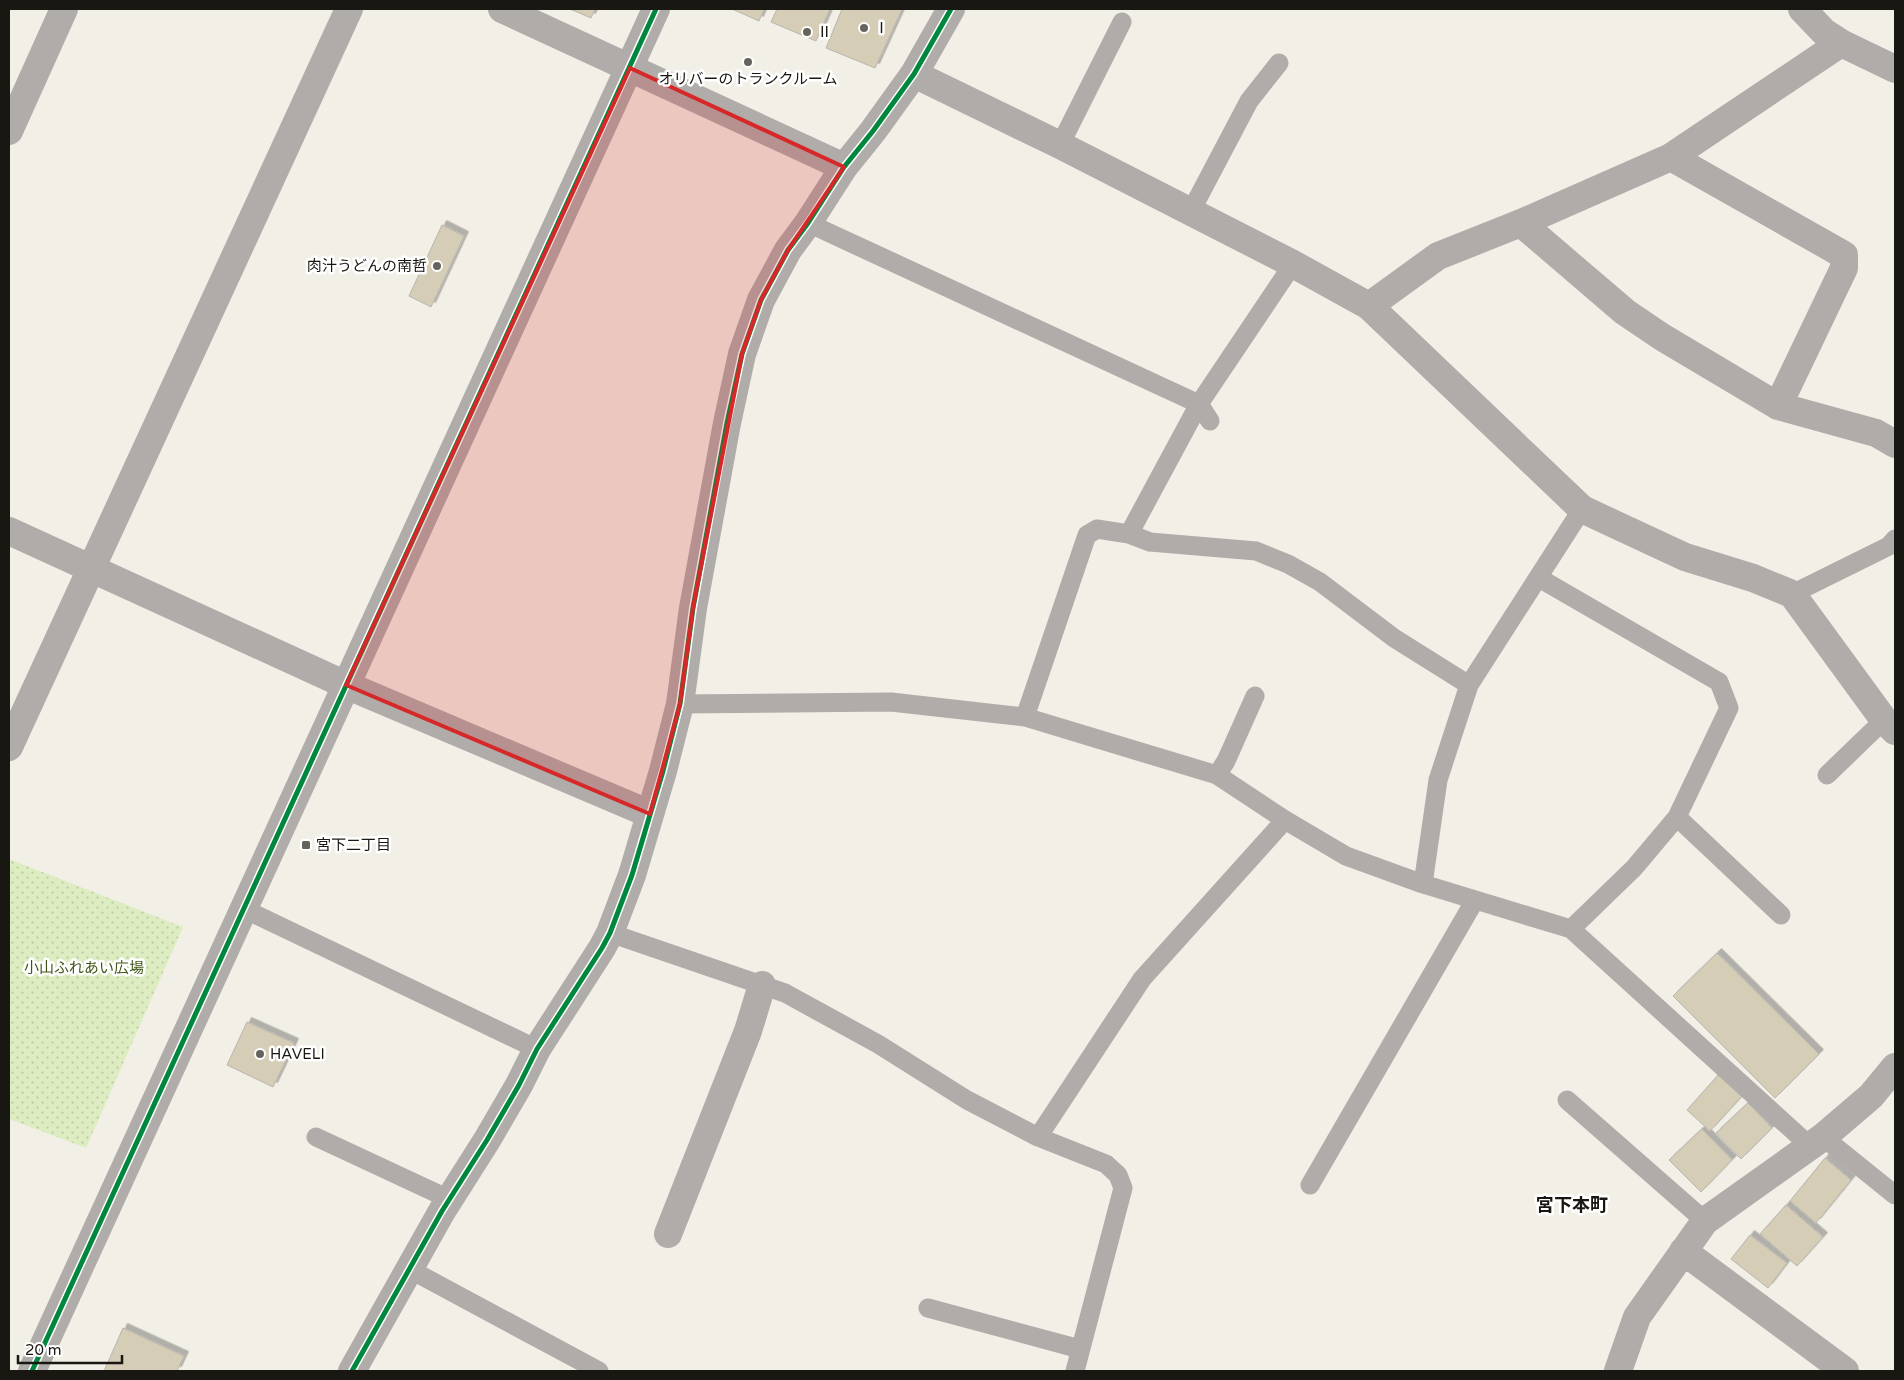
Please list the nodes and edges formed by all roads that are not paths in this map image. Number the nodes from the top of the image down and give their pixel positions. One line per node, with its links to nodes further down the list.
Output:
1 (64, 9): 13 (street)
2 (349, 9): 30 (street)
3 (502, 9): 10 (street)
4 (656, 9): 10 (street)
5 (951, 9): 12 (street)
6 (1802, 9): 8 (street)
7 (1122, 22): 14 (lane)
8 (1840, 42): 11 (street); 15 (street)
9 (1279, 63): 17 (lane)
10 (630, 68): 16 (street); 33 (street)
11 (1895, 69)
12 (914, 74): 14 (street); 16 (street)
13 (9, 131)
14 (1060, 145): 17 (street)
15 (1671, 157): 19 (street); 23 (street)
16 (844, 167): 18 (street)
17 (1190, 213): 20 (street)
18 (808, 223): 22 (lane); 36 (street)
19 (1521, 223): 21 (street); 23 (street)
20 (1293, 264): 21 (street); 22 (lane)
21 (1369, 306): 26 (street)
22 (1199, 404): 24 (lane); 28 (lane)
23 (1778, 406): 25 (street)
24 (1210, 421)
25 (1895, 444)
26 (1582, 509): 31 (lane); 32 (street)
27 (9, 530): 30 (street)
28 (1129, 534): 34 (lane); 37 (lane)
29 (1895, 539): 32 (lane)
30 (92, 569): 33 (street); 39 (street)
31 (1539, 578): 34 (lane); 43 (lane)
32 (1792, 594): 38 (street)
33 (346, 685): 42 (street); 47 (street)
34 (1469, 685): 45 (lane)
35 (1255, 696): 40 (lane)
36 (680, 704): 37 (lane); 42 (street)
37 (1024, 717): 40 (lane)
38 (1890, 726): 41 (lane)
39 (9, 747)
40 (1217, 775): 44 (lane)
41 (1827, 775)
42 (650, 814): 50 (street)
43 (1677, 817): 48 (lane); 49 (lane)
44 (1286, 820): 45 (lane); 56 (lane)
45 (1423, 884): 46 (lane)
46 (1475, 900): 49 (lane); 58 (lane)
47 (244, 909): 52 (lane); 67 (street)
48 (1782, 915)
49 (1571, 929): 57 (lane)
50 (610, 933): 51 (lane); 52 (street)
51 (762, 985): 56 (lane); 62 (street)
52 (537, 1049): 60 (street)
53 (1895, 1067): 57 (street)
54 (1567, 1100): 61 (lane)
55 (316, 1137): 60 (lane)
56 (1038, 1137): 66 (lane)
57 (1817, 1142): 59 (lane); 61 (street)
58 (1310, 1185)
59 (1895, 1195)
60 (449, 1199): 64 (street)
61 (1705, 1221): 63 (street)
62 (668, 1234)
63 (1684, 1251): 71 (street); 72 (street)
64 (409, 1269): 68 (street); 69 (lane)
65 (928, 1308): 66 (lane)
66 (1080, 1349): 70 (lane)
67 (32, 1371)
68 (352, 1371)
69 (596, 1371)
70 (1075, 1371)
71 (1618, 1371)
72 (1845, 1371)

